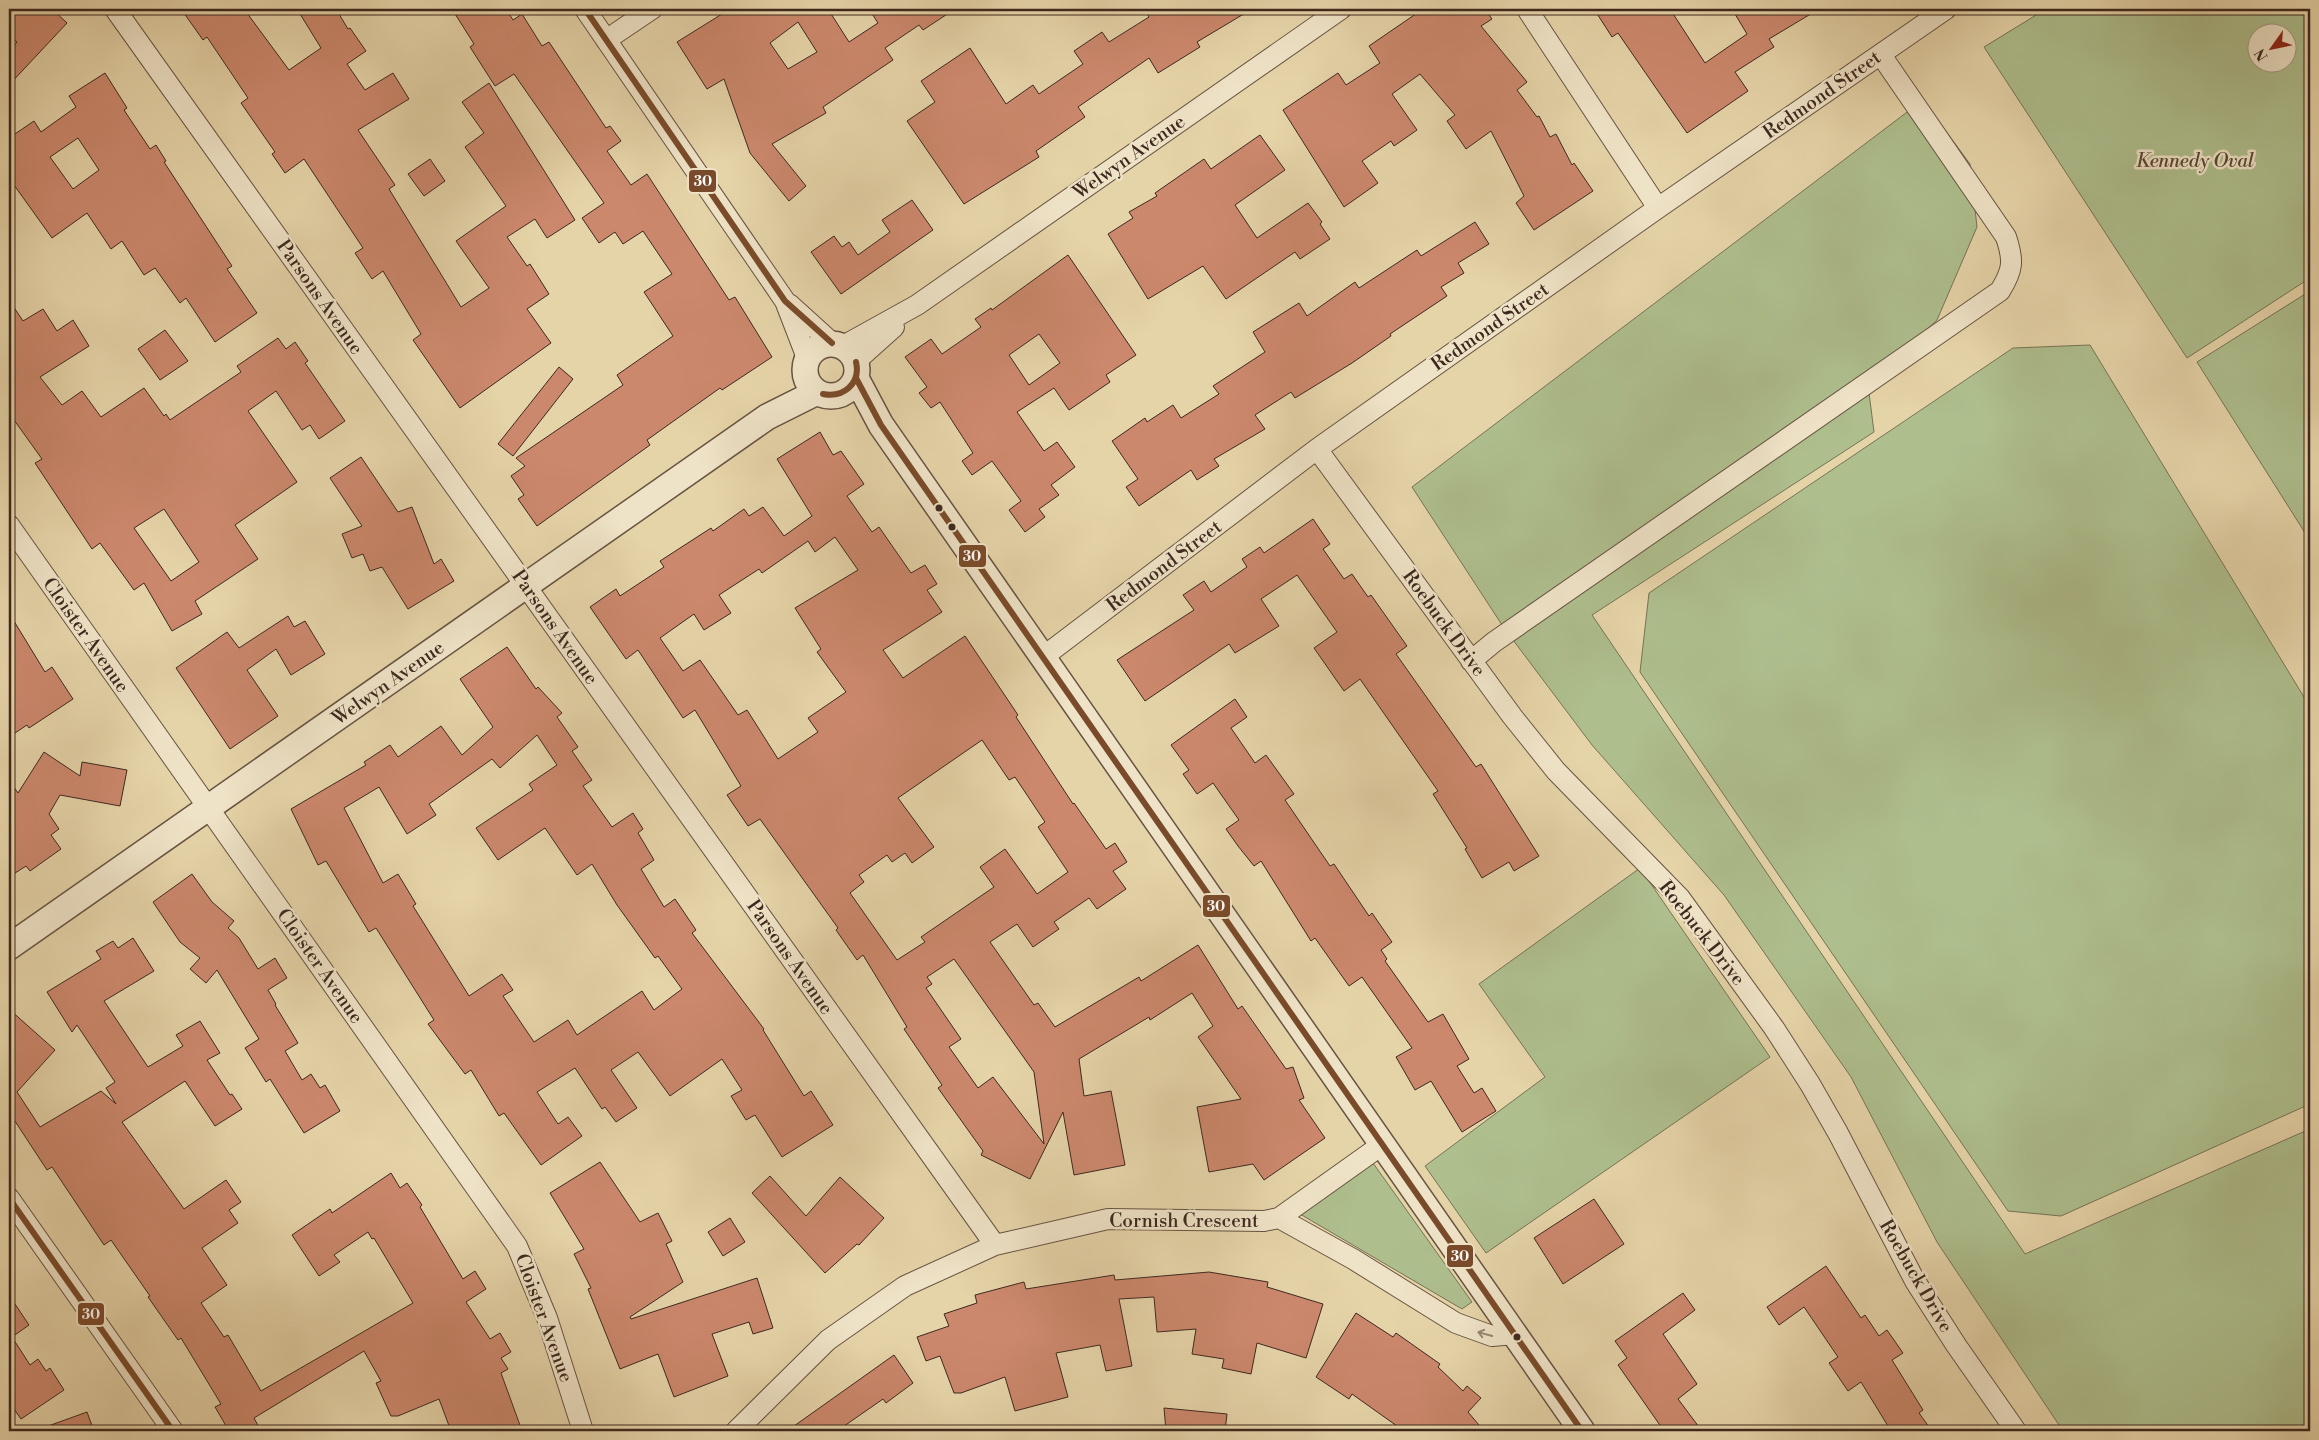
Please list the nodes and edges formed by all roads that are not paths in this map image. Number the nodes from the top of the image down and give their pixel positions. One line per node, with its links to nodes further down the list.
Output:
1 (114, 9): 16 (street, Parsons Avenue)
2 (585, 9): 7 (street)
3 (652, 9): 7 (street)
4 (1341, 9): 12 (street, Welwyn Avenue)
5 (1527, 9): 9 (street)
6 (1946, 9): 8 (street, Redmond Street)
7 (606, 40): 10 (street)
8 (1881, 55): 9 (street, Redmond Street); 18 (street)
9 (1658, 208): 14 (street, Redmond Street)
10 (785, 301): 11 (street); 12 (street)
11 (806, 364): 12 (street, Welwyn Avenue); 12 (street); 13 (street, Welwyn Avenue)
12 (840, 369): 13 (street, Welwyn Avenue); 17 (street)
13 (767, 417): 16 (street, Welwyn Avenue)
14 (1317, 449): 17 (street, Redmond Street); 18 (street, Roebuck Drive)
15 (9, 525): 19 (street, Cloister Avenue)
16 (526, 586): 19 (street, Welwyn Avenue); 24 (street, Parsons Avenue)
17 (1043, 658): 21 (street)
18 (1472, 661): 30 (street, Roebuck Drive)
19 (209, 808): 20 (street, Welwyn Avenue); 27 (street, Cloister Avenue)
20 (9, 947)
21 (1383, 1144): 23 (street, Cornish Crescent); 25 (street)
22 (9, 1198): 26 (street)
23 (1278, 1218): 24 (street, Cornish Crescent); 25 (street, Cornish Crescent, one-way to 23)
24 (995, 1245): 28 (street, Cornish Crescent)
25 (1515, 1334): 29 (street)
26 (173, 1431)
27 (583, 1431)
28 (736, 1431)
29 (1582, 1431)
30 (2016, 1431)

